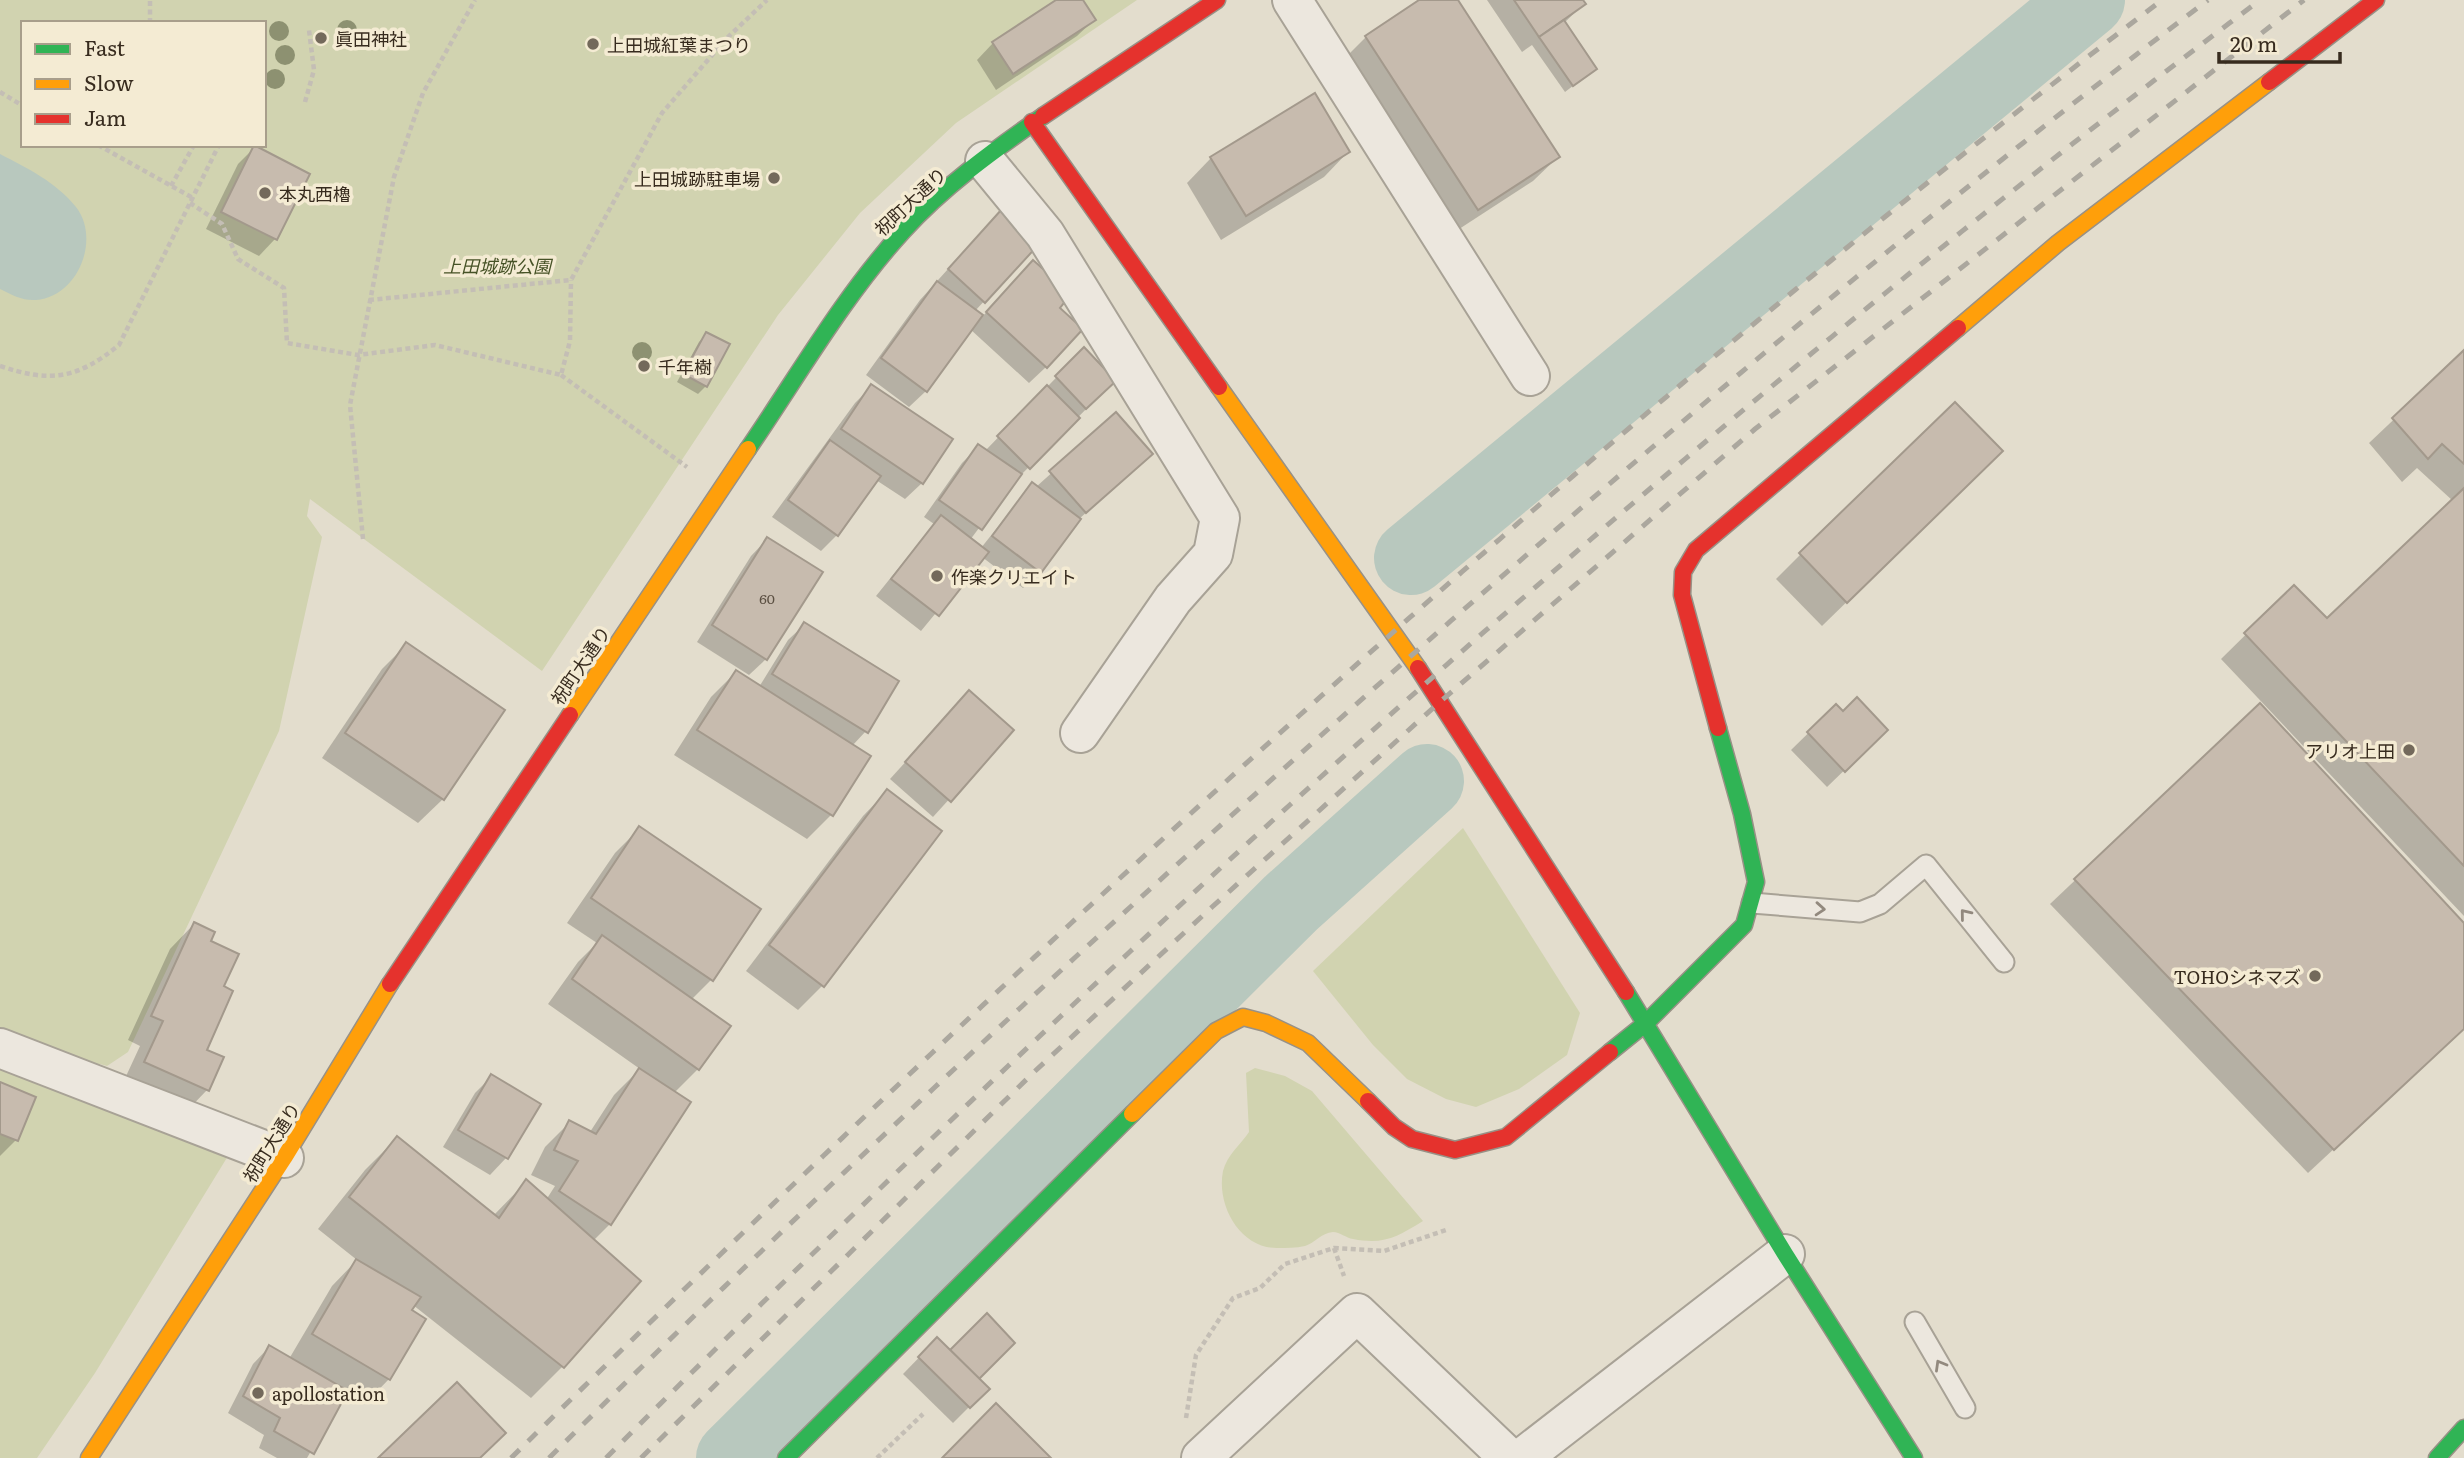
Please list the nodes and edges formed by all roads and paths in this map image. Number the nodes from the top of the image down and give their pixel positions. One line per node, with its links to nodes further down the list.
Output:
1 (150, 0): 7 (path)
2 (475, 0): 20 (path)
3 (767, 0): 19 (path)
4 (1217, 0): 12 (street, 祝町大通り)
5 (1292, 0): 24 (street)
6 (2376, 0): 28 (street)
7 (150, 21)
8 (309, 30): 10 (path)
9 (0, 92): 11 (path)
10 (305, 102)
11 (21, 105)
12 (1032, 122): 16 (street, 祝町大通り); 30 (street)
13 (102, 147): 17 (path)
14 (193, 147): 17 (path)
15 (218, 147): 18 (path)
16 (985, 161): 25 (street, 祝町大通り); 27 (street)
17 (171, 186): 18 (path)
18 (192, 201): 21 (path); 22 (path)
19 (571, 280): 20 (path); 23 (path)
20 (369, 300): 21 (path)
21 (358, 355): 23 (path); 26 (path)
22 (0, 366)
23 (561, 375): 25 (path)
24 (1530, 376)
25 (719, 491): 32 (street, 祝町大通り)
26 (363, 539)
27 (1080, 733)
28 (1752, 903): 29 (lane); 30 (street)
29 (2004, 962)
30 (1646, 1023): 34 (street); 41 (street)
31 (0, 1048): 32 (street)
32 (284, 1158): 40 (street, 祝町大通り)
33 (1446, 1230): 39 (path)
34 (1784, 1254): 44 (street); 45 (street)
35 (1915, 1322): 36 (lane, one-way to 35)
36 (1965, 1408)
37 (923, 1414): 42 (path)
38 (2464, 1428): 46 (street)
39 (1194, 1444): 43 (street)
40 (89, 1458)
41 (786, 1458)
42 (877, 1458)
43 (1509, 1458)
44 (1522, 1458)
45 (1914, 1458)
46 (2437, 1458)

